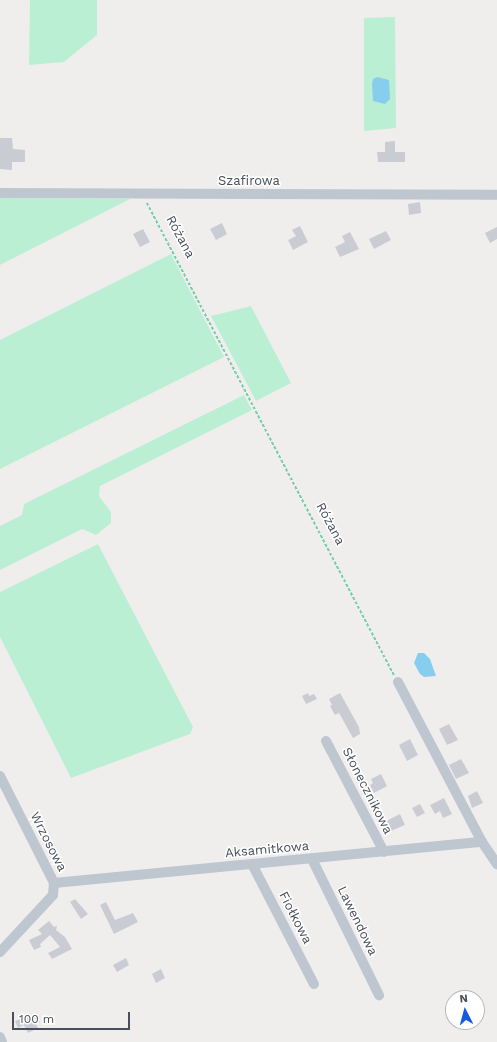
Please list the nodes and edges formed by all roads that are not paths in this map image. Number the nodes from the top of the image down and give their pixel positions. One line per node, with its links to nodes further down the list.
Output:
1 (0, 193): 2 (street, Szafirowa)
2 (497, 195)
3 (398, 682): 6 (street)
4 (326, 741): 7 (street, Słonecznikowa)
5 (0, 776): 11 (street, Wrzosowa)
6 (482, 842): 7 (street, Aksamitkowa); 10 (street)
7 (384, 852): 8 (street, Aksamitkowa)
8 (312, 859): 9 (street, Aksamitkowa); 14 (street, Lawendowa)
9 (252, 864): 11 (street, Aksamitkowa); 13 (street, Fiołkowa)
10 (497, 864)
11 (54, 883): 12 (street, Wrzosowa)
12 (0, 952)
13 (314, 984)
14 (379, 995)
15 (0, 1037): 16 (street)
16 (2, 1042)

